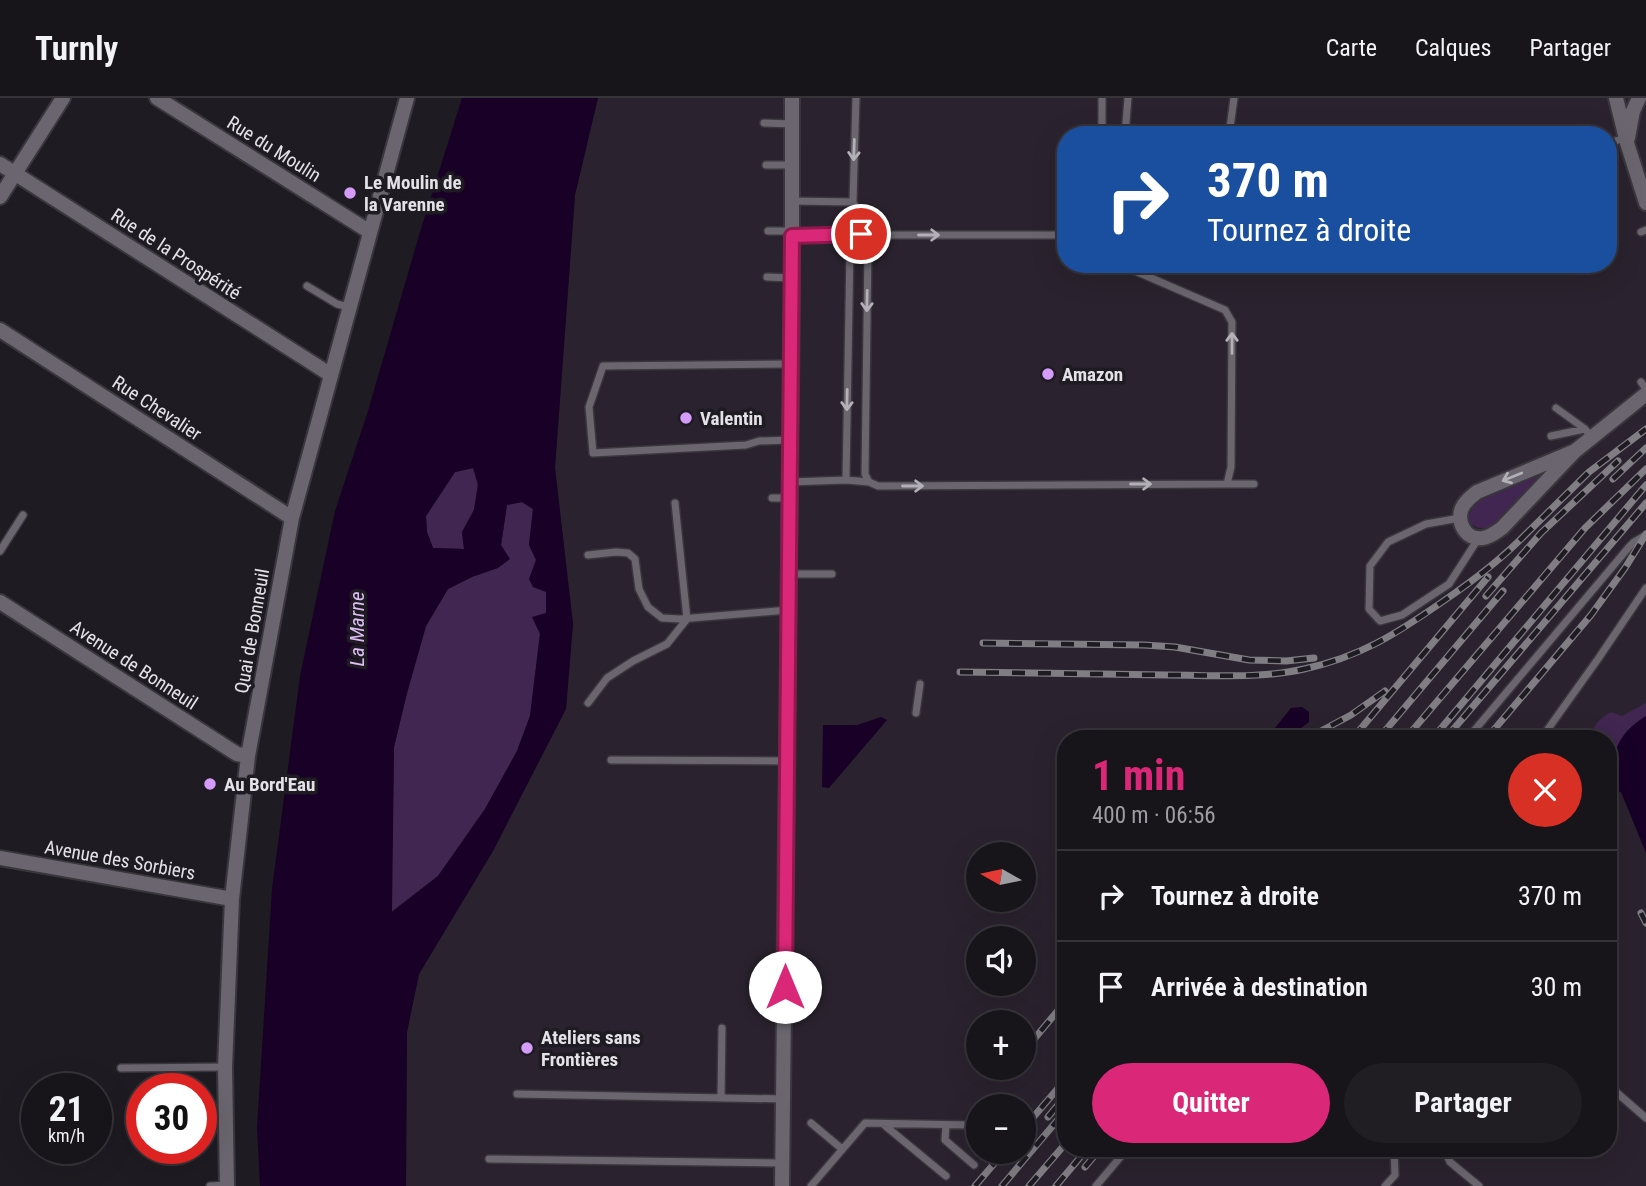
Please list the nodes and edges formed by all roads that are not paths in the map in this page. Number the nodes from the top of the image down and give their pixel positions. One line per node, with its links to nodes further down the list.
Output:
1 (62, 98): 21 (street)
2 (157, 98): 27 (street, Rue du Moulin)
3 (407, 98): 27 (street, Quai de Bonneuil)
4 (792, 98): 12 (street)
5 (856, 98): 25 (lane, one-way to 25)
6 (1102, 98): 13 (lane)
7 (1128, 98): 14 (lane)
8 (1234, 98): 15 (lane)
9 (1618, 98): 10 (street); 16 (street)
10 (1637, 98): 16 (street)
11 (764, 123): 12 (lane)
12 (792, 125): 20 (street)
13 (1102, 126)
14 (1126, 126)
15 (1230, 126)
16 (1626, 140): 17 (lane); 23 (street)
17 (1617, 142)
18 (0, 164): 21 (street, Rue de la Prospérité)
19 (766, 165): 20 (lane)
20 (792, 165): 24 (street)
21 (15, 173): 22 (street); 38 (street, Rue de la Prospérité)
22 (0, 197)
23 (1646, 200)
24 (792, 201): 25 (lane); 28 (street)
25 (853, 202): 29 (lane)
26 (768, 231): 28 (lane)
27 (370, 232): 35 (street, Quai de Bonneuil)
28 (792, 233): 29 (lane); 33 (street)
29 (861, 234): 30 (lane, one-way to 30); 45 (lane, one-way to 45); 47 (lane, one-way to 47)
30 (1057, 235)
31 (1140, 273): 48 (lane, one-way to 31)
32 (767, 278): 33 (lane)
33 (792, 278): 37 (street)
34 (307, 286): 35 (lane)
35 (350, 308): 38 (street, Quai de Bonneuil)
36 (0, 330): 54 (street, Rue Chevalier)
37 (791, 364): 43 (street); 43 (lane)
38 (331, 376): 54 (street, Quai de Bonneuil)
39 (1644, 388): 41 (street)
40 (1556, 408): 41 (lane)
41 (1589, 434): 42 (lane); 44 (street)
42 (1551, 436)
43 (789, 440): 46 (street)
44 (1576, 451): 55 (street, one-way to 55); 57 (street)
45 (846, 480): 46 (lane); 47 (lane)
46 (789, 482): 51 (street)
47 (869, 482): 48 (lane, one-way to 48)
48 (1227, 484): 49 (lane)
49 (1254, 484)
50 (772, 498): 51 (lane)
51 (789, 498): 60 (street)
52 (675, 503): 65 (lane)
53 (23, 515): 58 (lane)
54 (292, 518): 71 (street, Quai de Bonneuil)
55 (1460, 518): 57 (street); 57 (lane)
56 (1646, 535): 70 (lane)
57 (1478, 539)
58 (0, 551)
59 (588, 555): 65 (lane)
60 (789, 574): 61 (lane); 64 (street)
61 (832, 574)
62 (1646, 588): 69 (lane)
63 (0, 602): 71 (street, Avenue de Bonneuil)
64 (789, 610): 65 (lane); 73 (street)
65 (687, 619): 67 (lane)
66 (920, 684): 68 (lane)
67 (588, 703)
68 (916, 713)
69 (1548, 729)
70 (1475, 730)
71 (248, 756): 75 (street, Quai de Bonneuil)
72 (611, 760): 73 (lane)
73 (787, 761): 82 (street)
74 (0, 858): 75 (street, Avenue des Sorbiers)
75 (232, 899): 77 (street, Quai de Bonneuil)
76 (722, 1028): 81 (lane)
77 (225, 1067): 78 (lane); 97 (street, Quai de Bonneuil)
78 (121, 1068)
79 (1617, 1093): 83 (lane)
80 (517, 1094): 81 (lane)
81 (721, 1098): 82 (lane)
82 (783, 1099): 93 (street)
83 (1646, 1118)
84 (811, 1123): 88 (lane)
85 (882, 1123): 86 (lane); 88 (lane); 95 (lane)
86 (946, 1125): 87 (lane); 94 (lane)
87 (966, 1125)
88 (842, 1149): 99 (lane)
89 (1120, 1157): 100 (lane)
90 (1394, 1157): 101 (lane)
91 (1448, 1157): 102 (lane)
92 (489, 1159): 93 (lane)
93 (783, 1163): 98 (street)
94 (974, 1165)
95 (946, 1176)
96 (210, 1186): 97 (lane)
97 (227, 1186)
98 (782, 1186)
99 (811, 1186)
100 (1096, 1186)
101 (1385, 1186)
102 (1479, 1186)

